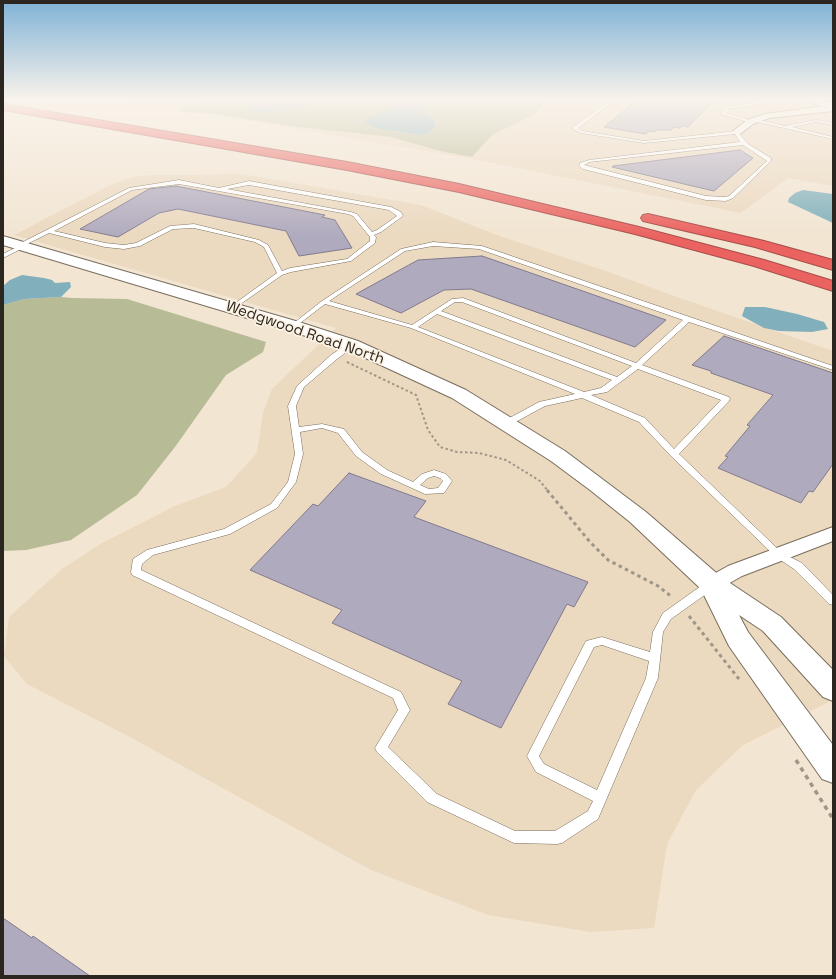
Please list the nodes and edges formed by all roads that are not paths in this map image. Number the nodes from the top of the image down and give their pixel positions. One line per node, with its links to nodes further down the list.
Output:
1 (227, 146): 12 (highway)
2 (300, 146): 5 (highway)
3 (721, 146): 4 (lane)
4 (747, 146)
5 (362, 156)
6 (220, 189): 7 (lane); 8 (lane); 8 (lane)
7 (48, 231): 10 (lane); 15 (lane)
8 (370, 234): 15 (lane)
9 (3, 240): 10 (street, Wedgwood Road North)
10 (22, 245): 11 (lane); 19 (street, Wedgwood Road North)
11 (3, 256)
12 (759, 264): 16 (highway); 17 (highway)
13 (833, 265): 14 (highway)
14 (833, 270)
15 (280, 274): 19 (lane)
16 (833, 286)
17 (833, 291)
18 (324, 302): 21 (lane); 22 (lane); 23 (lane)
19 (232, 308): 22 (street, Wedgwood Road North)
20 (437, 312): 23 (lane); 25 (lane); 27 (lane)
21 (688, 319): 25 (lane); 26 (lane)
22 (293, 326): 24 (street, Wedgwood Road North)
23 (413, 327): 28 (lane)
24 (352, 345): 29 (street, Wedgwood Road North); 30 (lane)
25 (637, 366): 27 (lane); 31 (lane)
26 (833, 368)
27 (618, 380): 28 (lane)
28 (583, 395): 29 (lane); 31 (lane)
29 (507, 423): 35 (street, Wedgwood Road North)
30 (296, 430): 32 (lane); 40 (lane)
31 (674, 454): 34 (lane)
32 (414, 485)
33 (833, 534): 34 (street)
34 (779, 555): 35 (street); 36 (lane)
35 (712, 584): 37 (lane); 38 (street, Wedgwood Road North); 39 (street, Wedgwood Road North)
36 (833, 601)
37 (654, 658): 40 (lane); 40 (lane)
38 (833, 689)
39 (833, 769)
40 (600, 798)

